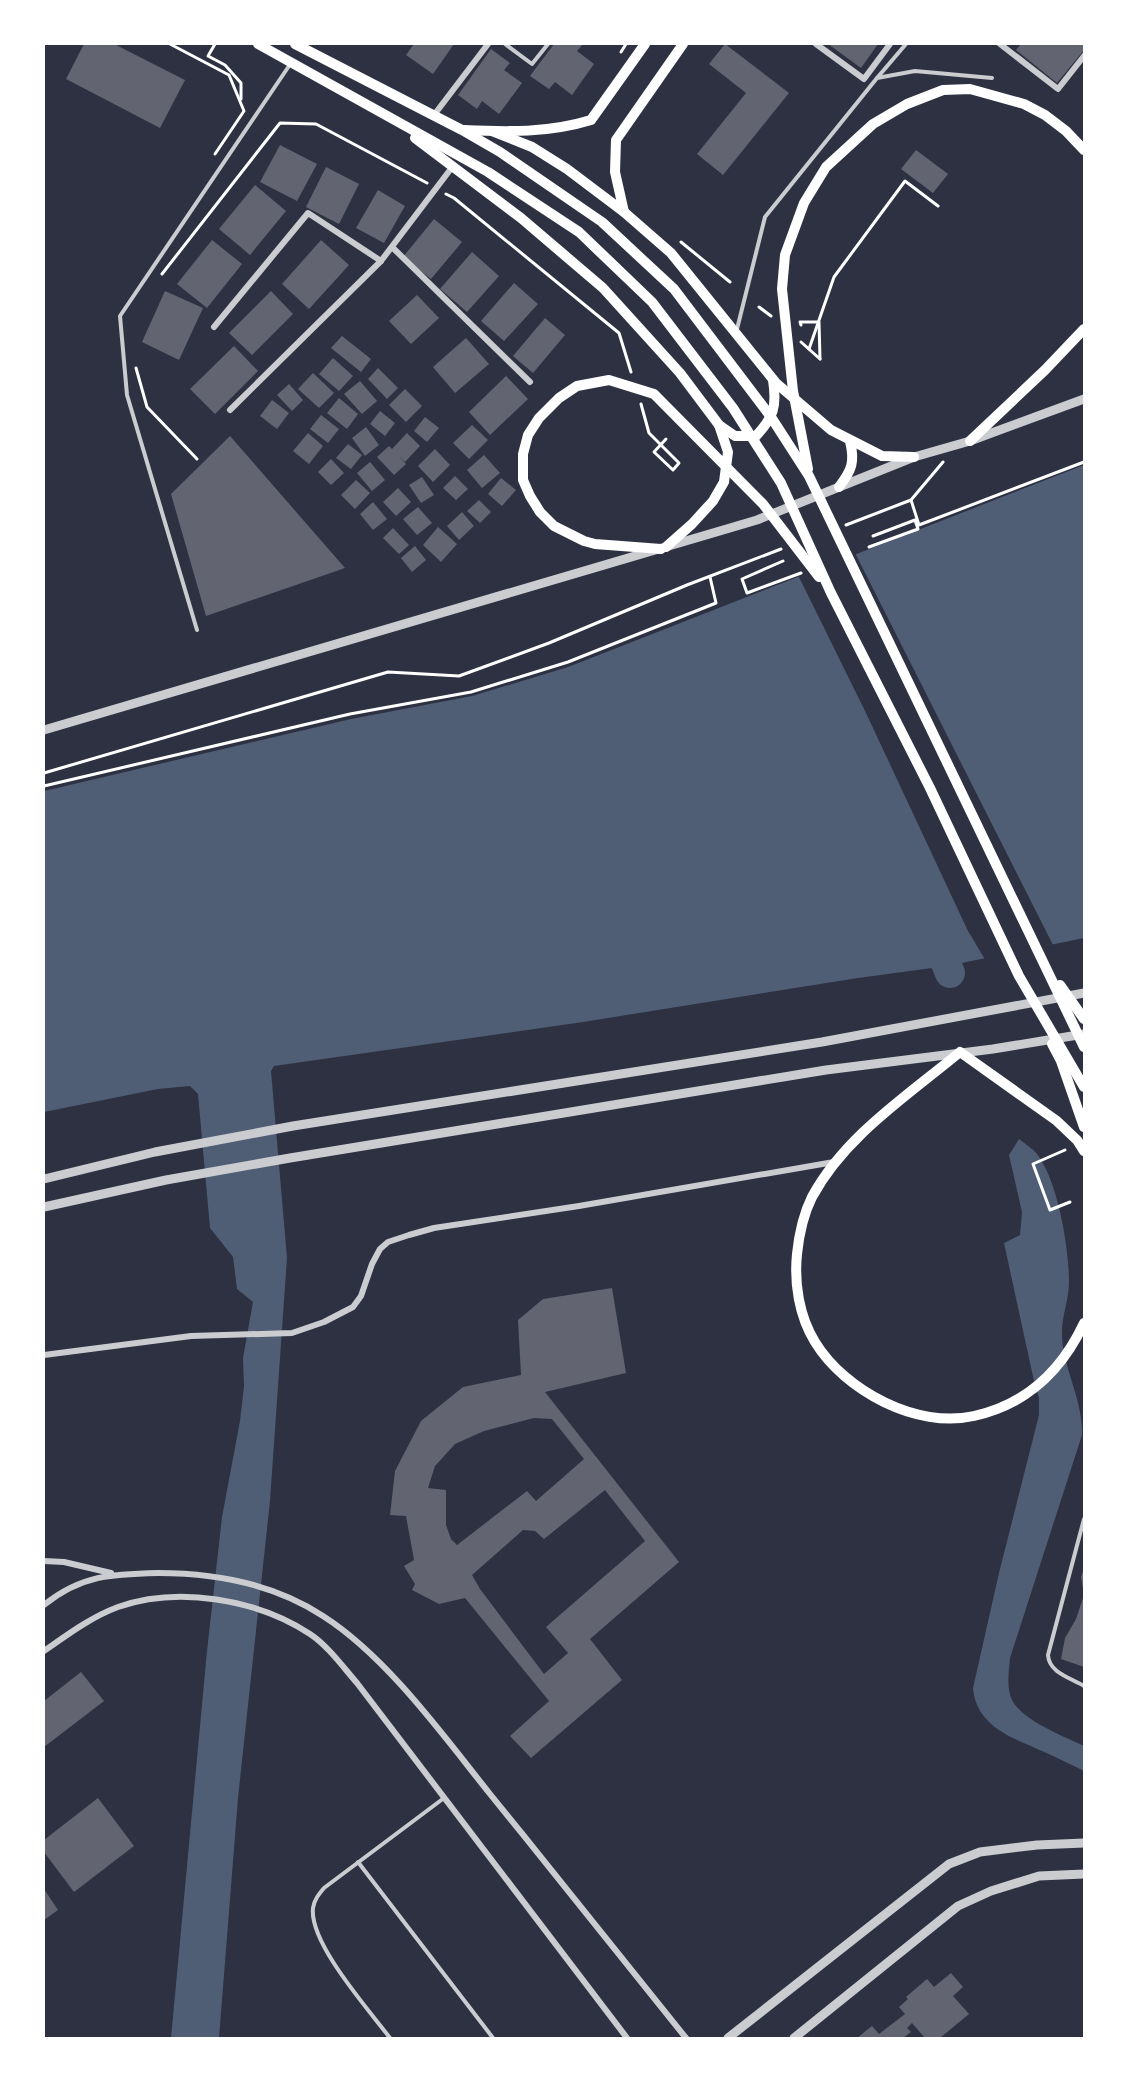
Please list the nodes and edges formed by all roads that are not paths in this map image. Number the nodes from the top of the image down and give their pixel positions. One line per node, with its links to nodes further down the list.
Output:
1 (258, 44): 14 (main road)
2 (295, 44): 12 (main road)
3 (488, 44): 18 (street)
4 (505, 44): 5 (lane)
5 (548, 44)
6 (645, 44): 20 (main road)
7 (683, 44): 23 (main road)
8 (816, 44): 9 (street)
9 (890, 44)
10 (906, 44): 15 (lane)
11 (1001, 44): 13 (street)
12 (310, 47): 18 (main road)
13 (1084, 56)
14 (292, 62): 17 (main road); 42 (lane)
15 (877, 78): 16 (lane); 28 (lane)
16 (992, 78)
17 (384, 114): 22 (main road); 41 (main road)
18 (434, 115): 19 (main road)
19 (462, 130): 20 (main road); 33 (main road)
20 (492, 131): 23 (main road)
21 (1084, 150): 38 (main road)
22 (453, 166): 24 (street); 34 (main road)
23 (624, 212): 28 (main road)
24 (392, 247): 25 (street); 30 (street)
25 (381, 261): 26 (street); 32 (street)
26 (214, 327)
27 (1084, 328): 36 (main road)
28 (736, 333): 29 (main road)
29 (773, 380): 33 (main road); 35 (main road)
30 (530, 382)
31 (1084, 399): 36 (street)
32 (230, 410)
33 (771, 417): 34 (main road); 38 (main road)
34 (719, 425): 40 (main road)
35 (850, 441): 37 (main road); 39 (main road)
36 (970, 441): 37 (street)
37 (914, 457): 39 (street)
38 (809, 476): 44 (main road)
39 (839, 487): 40 (street)
40 (663, 548): 41 (main road); 43 (street)
41 (831, 593): 45 (main road)
42 (196, 630)
43 (44, 730)
44 (1043, 962): 47 (main road); 49 (main road)
45 (1019, 976): 51 (main road); 52 (main road)
46 (1084, 993): 55 (street)
47 (1084, 1019)
48 (1084, 1034): 50 (street)
49 (1084, 1047)
50 (960, 1052): 53 (main road); 54 (main road); 56 (street)
51 (1084, 1087)
52 (1084, 1127)
53 (1084, 1151)
54 (836, 1162): 57 (main road); 58 (street)
55 (44, 1179)
56 (44, 1207)
57 (1084, 1323)
58 (44, 1355)
59 (1084, 1519): 64 (lane)
60 (44, 1561): 61 (street)
61 (114, 1574): 62 (street); 72 (street)
62 (44, 1605)
63 (44, 1651): 65 (street)
64 (1084, 1686)
65 (444, 1798): 67 (lane); 71 (street)
66 (1084, 1843): 73 (street)
67 (358, 1862): 69 (lane); 70 (lane)
68 (1084, 1874): 74 (street)
69 (390, 2038)
70 (493, 2038)
71 (627, 2038)
72 (686, 2038)
73 (728, 2038)
74 (794, 2038)

